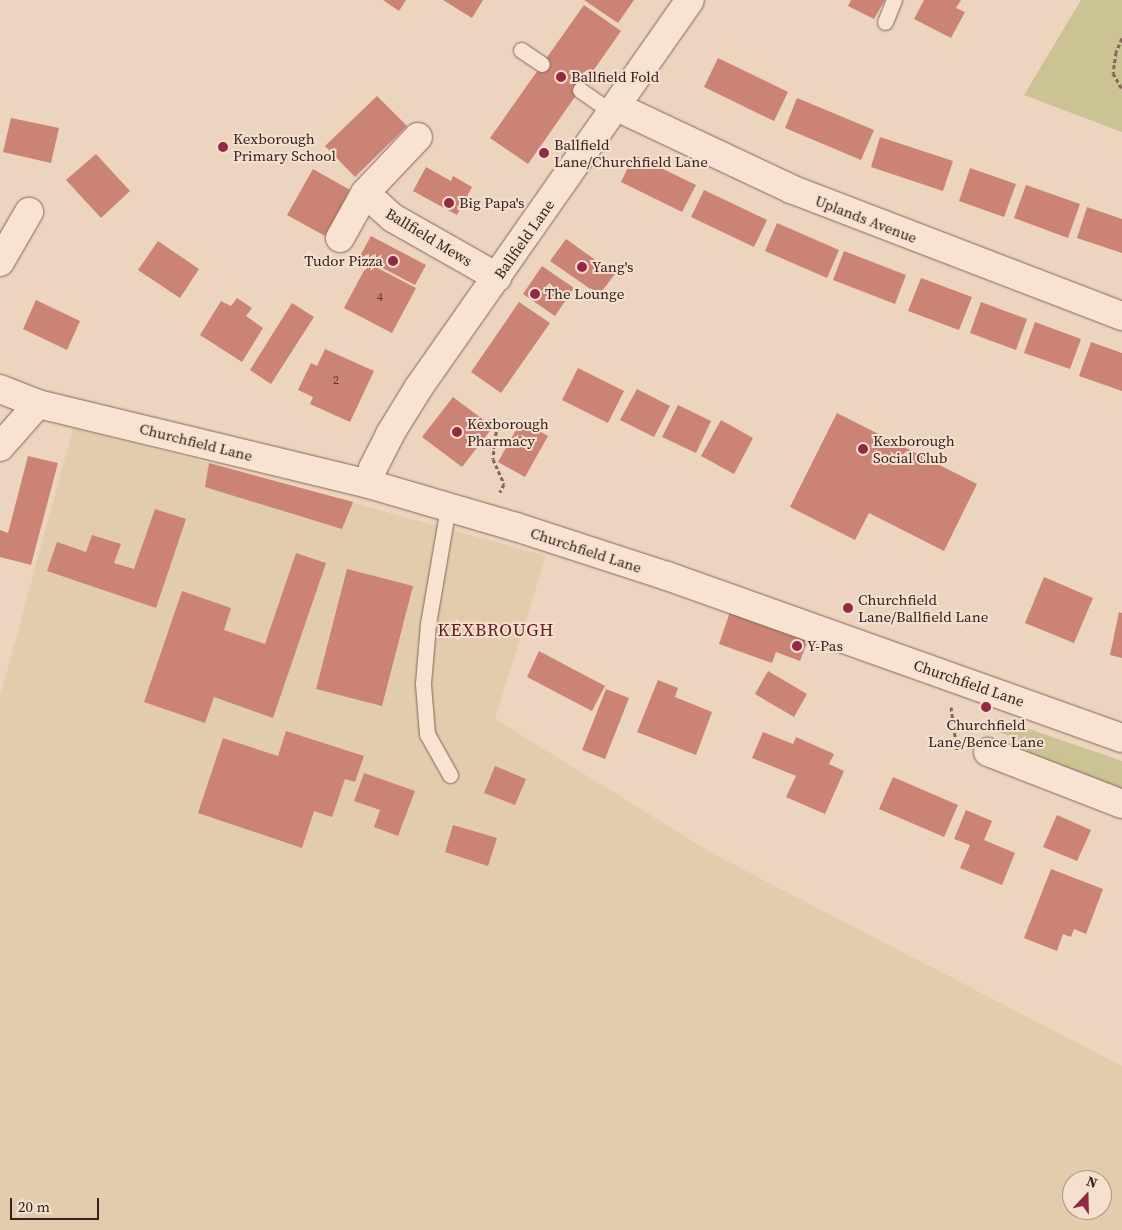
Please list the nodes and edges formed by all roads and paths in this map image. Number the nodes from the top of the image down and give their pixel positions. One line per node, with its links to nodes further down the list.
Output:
1 (690, 0): 9 (street, Ballfield Lane)
2 (894, 0): 3 (lane)
3 (885, 22)
4 (1122, 38): 7 (path)
5 (521, 50): 6 (lane)
6 (542, 64)
7 (1122, 89)
8 (580, 90): 9 (lane)
9 (615, 110): 15 (street, Ballfield Lane); 16 (street, Uplands Avenue)
10 (418, 137): 11 (street)
11 (365, 193): 13 (street); 15 (street, Ballfield Mews)
12 (30, 212): 14 (street)
13 (340, 238)
14 (0, 262)
15 (497, 277): 21 (street, Ballfield Lane)
16 (1122, 316)
17 (0, 389): 18 (street, Churchfield Lane)
18 (38, 404): 20 (street); 21 (street, Churchfield Lane)
19 (491, 418): 23 (path)
20 (0, 447)
21 (369, 484): 22 (street, Churchfield Lane)
22 (448, 507): 23 (street, Churchfield Lane); 27 (lane)
23 (489, 519): 24 (street, Churchfield Lane)
24 (947, 675): 25 (street, Churchfield Lane); 26 (path)
25 (1122, 738)
26 (988, 752): 28 (street)
27 (450, 775)
28 (1122, 804)

